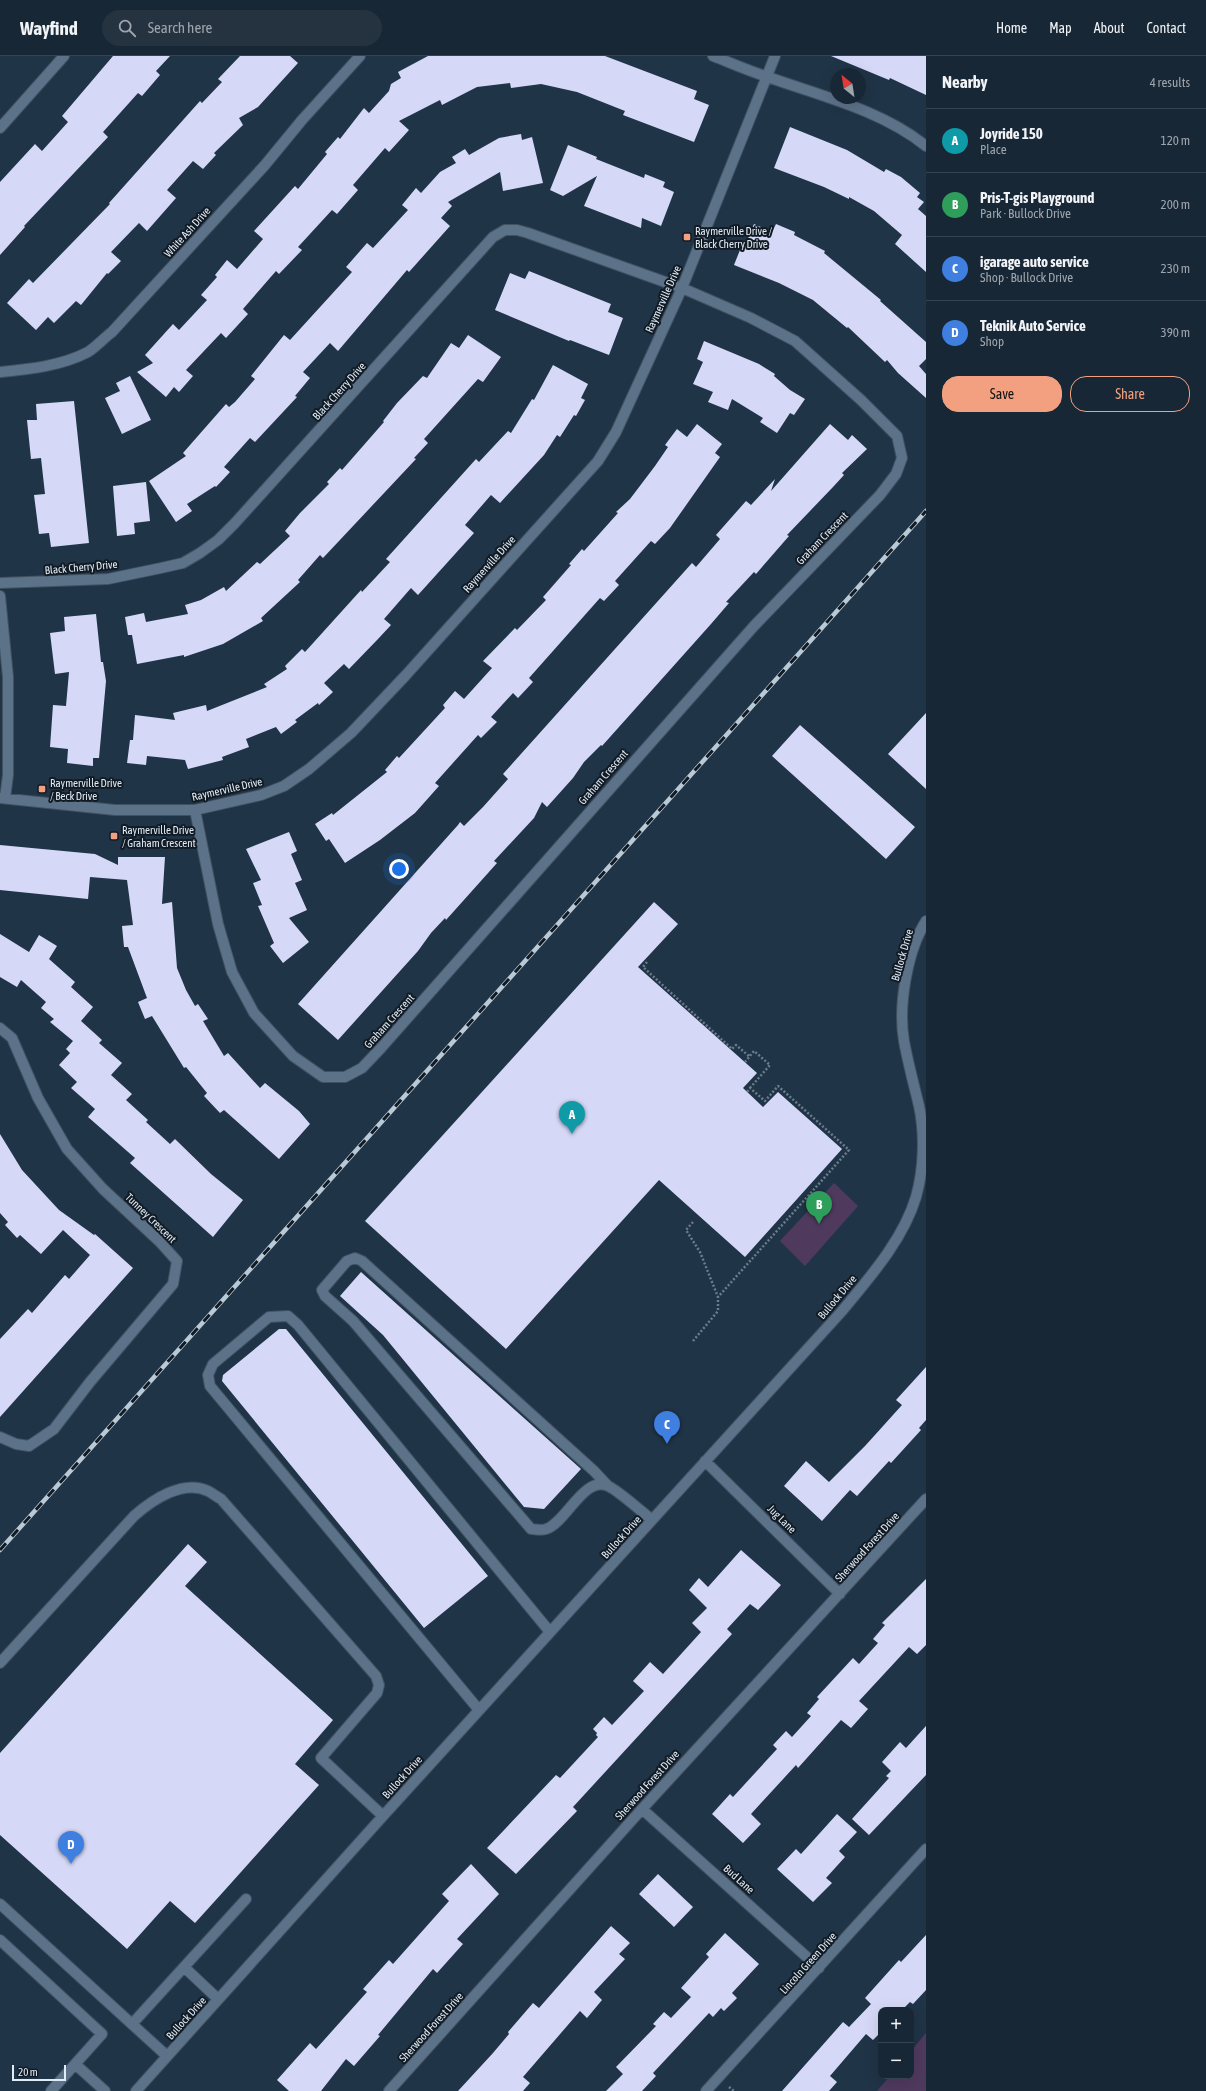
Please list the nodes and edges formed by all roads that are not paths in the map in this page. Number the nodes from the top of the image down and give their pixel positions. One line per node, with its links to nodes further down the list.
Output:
1 (64, 56): 6 (street)
2 (360, 56): 9 (street, White Ash Drive)
3 (714, 56): 5 (street)
4 (774, 56): 5 (street, Raymerville Drive)
5 (767, 77): 7 (street); 8 (street, Raymerville Drive)
6 (0, 128)
7 (926, 146)
8 (682, 288): 10 (street, Black Cherry Drive); 13 (street, Raymerville Drive); 13 (street, Graham Crescent)
9 (0, 372)
10 (0, 583)
11 (0, 596): 12 (street)
12 (3, 798): 13 (street, Raymerville Drive)
13 (195, 810)
14 (926, 921): 17 (street, Bullock Drive)
15 (0, 1028): 16 (street, Tunney Crescent)
16 (0, 1437)
17 (705, 1461): 20 (street, Bullock Drive); 21 (street, Jug Lane)
18 (608, 1486): 18 (street); 20 (street)
19 (926, 1499): 21 (street, Sherwood Forest Drive)
20 (652, 1520): 22 (street, Bullock Drive)
21 (840, 1594): 25 (street, Sherwood Forest Drive)
22 (550, 1632): 24 (street, Bullock Drive); 24 (street)
23 (0, 1663): 26 (street)
24 (479, 1710): 26 (street, Bullock Drive)
25 (642, 1809): 32 (street, Bud Lane); 40 (street, Sherwood Forest Drive)
26 (383, 1816): 33 (street, Bullock Drive)
27 (926, 1849): 32 (street, Lincoln Green Drive)
28 (246, 1899): 31 (street)
29 (0, 1904): 34 (street)
30 (0, 1940): 36 (street)
31 (184, 1967): 33 (street); 34 (street)
32 (819, 1968): 41 (street, Lincoln Green Drive)
33 (218, 1999): 35 (street, Bullock Drive)
34 (132, 2024): 35 (street)
35 (167, 2056): 39 (street, Bullock Drive)
36 (75, 2064): 37 (street); 38 (street)
37 (51, 2091)
38 (105, 2091)
39 (136, 2091)
40 (389, 2091)
41 (706, 2091)

